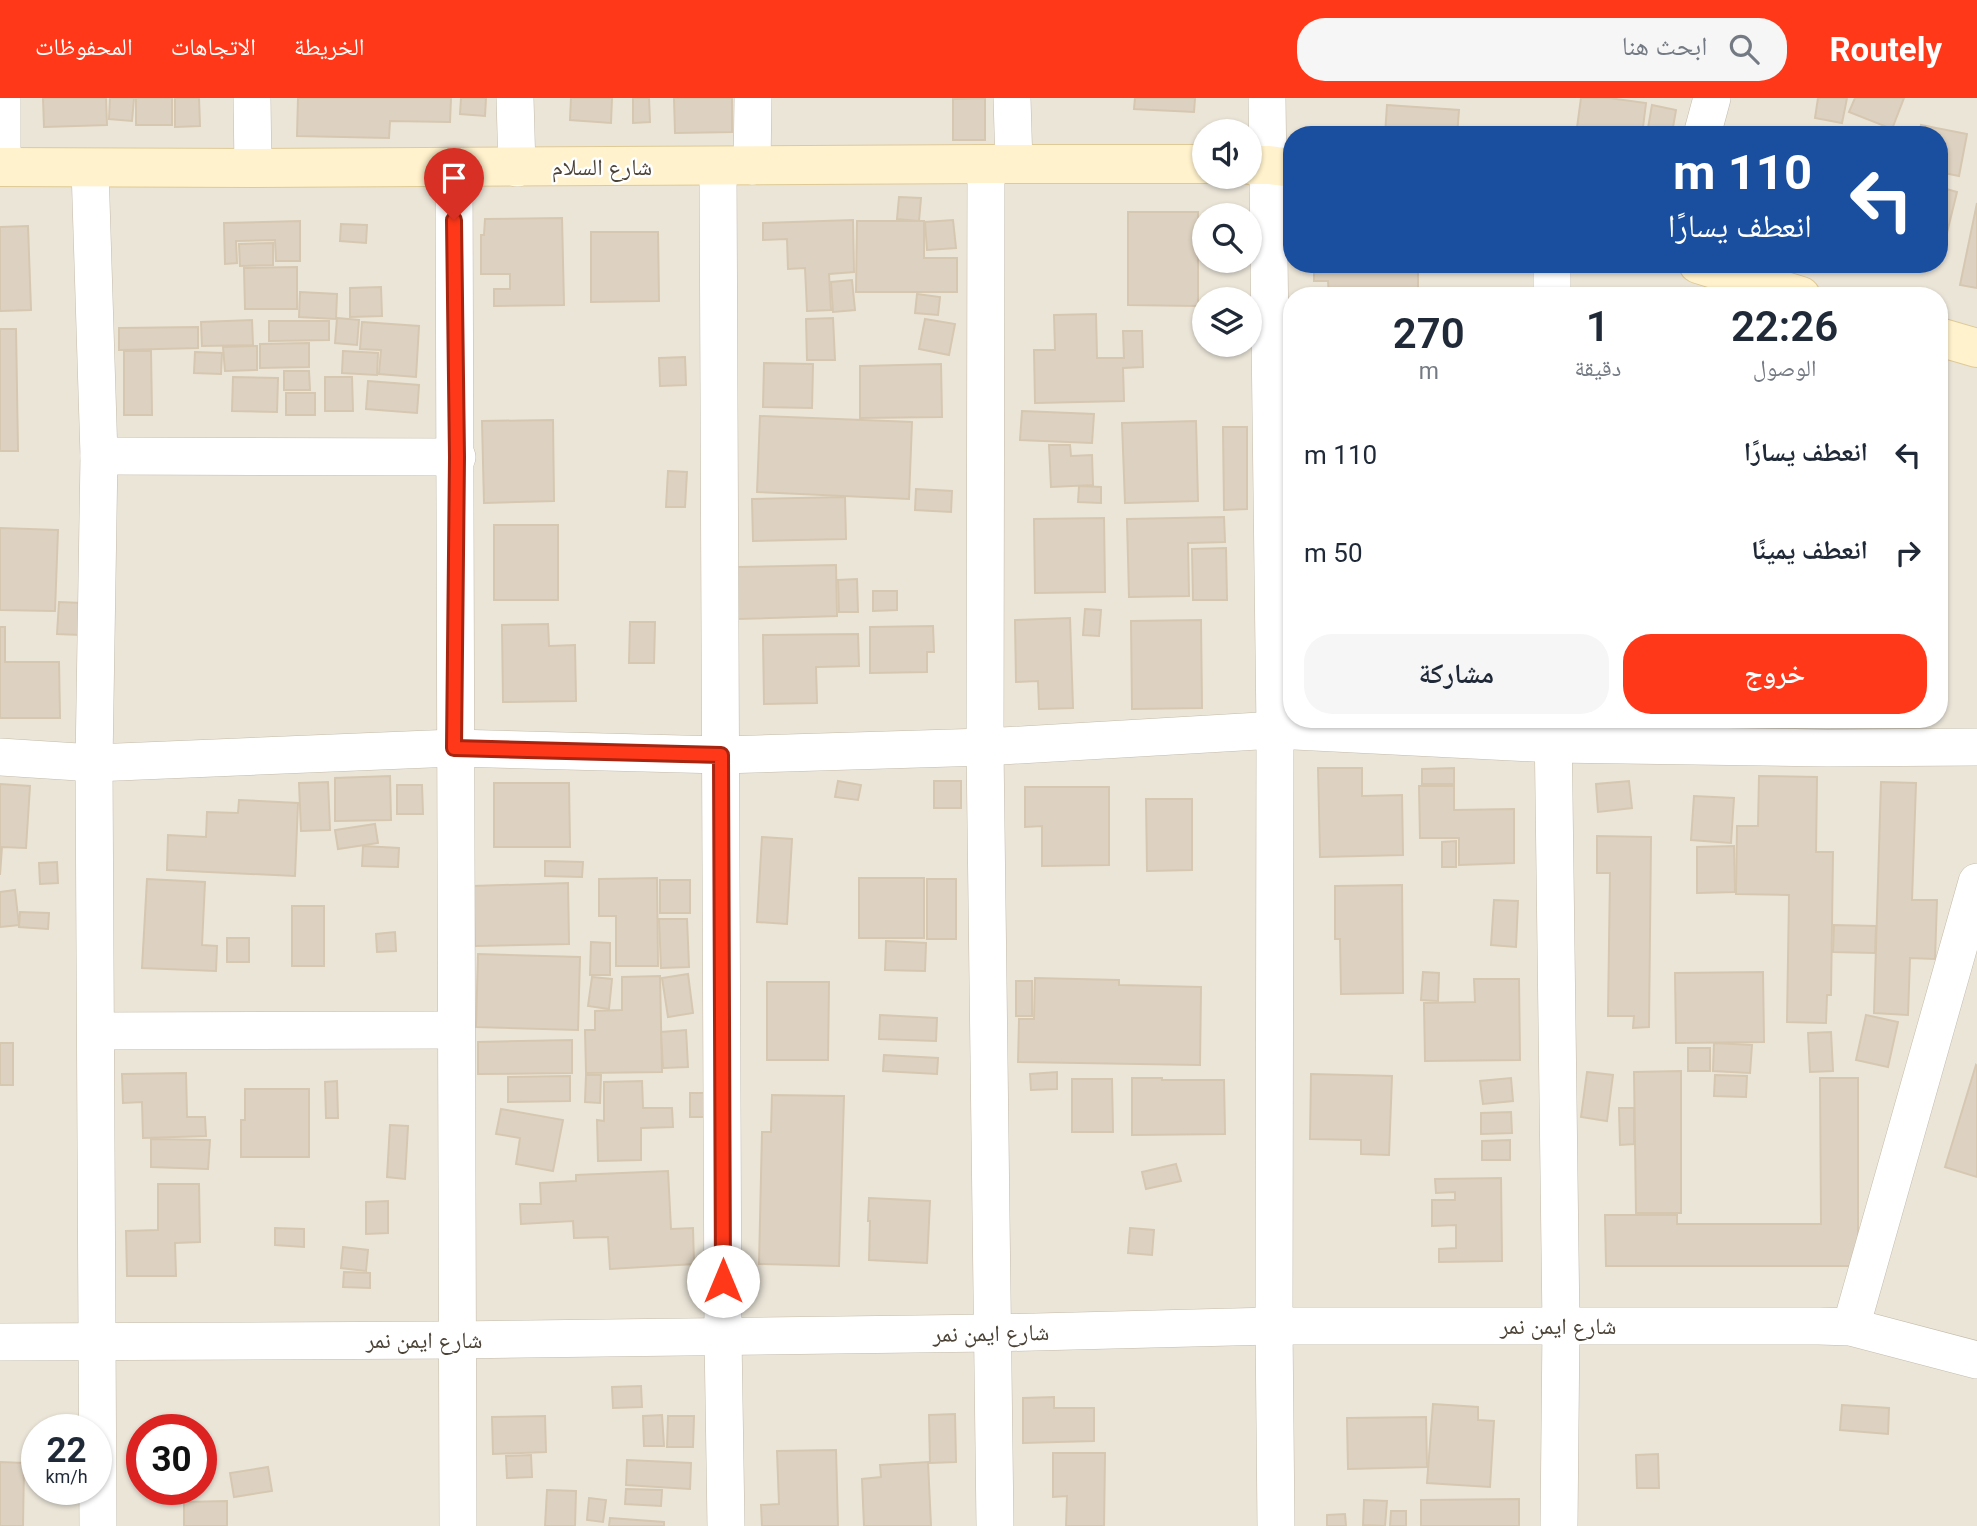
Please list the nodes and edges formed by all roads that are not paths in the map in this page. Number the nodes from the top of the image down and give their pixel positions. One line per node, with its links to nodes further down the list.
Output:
1 (2, 98): 13 (street)
2 (252, 98): 15 (street)
3 (516, 98): 17 (street)
4 (753, 98): 11 (street)
5 (1012, 98): 9 (street)
6 (1268, 98): 12 (street)
7 (1712, 98): 8 (street)
8 (1704, 126)
9 (1000, 164): 10 (street, شارع السلام); 11 (street, شارع السلام); 27 (street)
10 (1192, 164)
11 (735, 166): 17 (street, شارع السلام); 30 (street)
12 (1270, 166): 24 (street)
13 (1, 167): 14 (street, شارع السلام)
14 (90, 168): 15 (street, شارع السلام); 22 (street)
15 (253, 168): 16 (street, شارع السلام)
16 (454, 168): 17 (street, شارع السلام); 23 (street)
17 (517, 168)
18 (1727, 273): 19 (street)
19 (1772, 287)
20 (1948, 340): 21 (street)
21 (1977, 348)
22 (99, 456): 23 (street); 32 (street)
23 (457, 457): 29 (street)
24 (1275, 730): 25 (street); 27 (street); 36 (street)
25 (1553, 732): 26 (street); 37 (street)
26 (1827, 733): 28 (street)
27 (985, 747): 30 (street); 39 (street)
28 (1977, 747)
29 (454, 748): 30 (street); 32 (street); 34 (street)
30 (721, 755): 40 (street)
31 (0, 758): 32 (street)
32 (94, 763): 35 (street)
33 (1977, 882): 38 (street)
34 (456, 1030): 35 (street); 41 (street)
35 (96, 1031): 43 (street)
36 (1273, 1326): 37 (street, شارع ايمن نمر); 39 (street, شارع ايمن نمر); 49 (street)
37 (1561, 1326): 38 (street, شارع ايمن نمر); 50 (street)
38 (1851, 1327): 44 (street, شارع ايمن نمر)
39 (992, 1333): 40 (street, شارع ايمن نمر); 48 (street)
40 (723, 1336): 41 (street, شارع ايمن نمر); 47 (street)
41 (456, 1340): 43 (street, شارع ايمن نمر); 46 (street)
42 (0, 1342): 43 (street, شارع ايمن نمر)
43 (98, 1342): 45 (street)
44 (1977, 1360)
45 (98, 1526)
46 (458, 1526)
47 (726, 1526)
48 (995, 1526)
49 (1276, 1526)
50 (1559, 1526)

